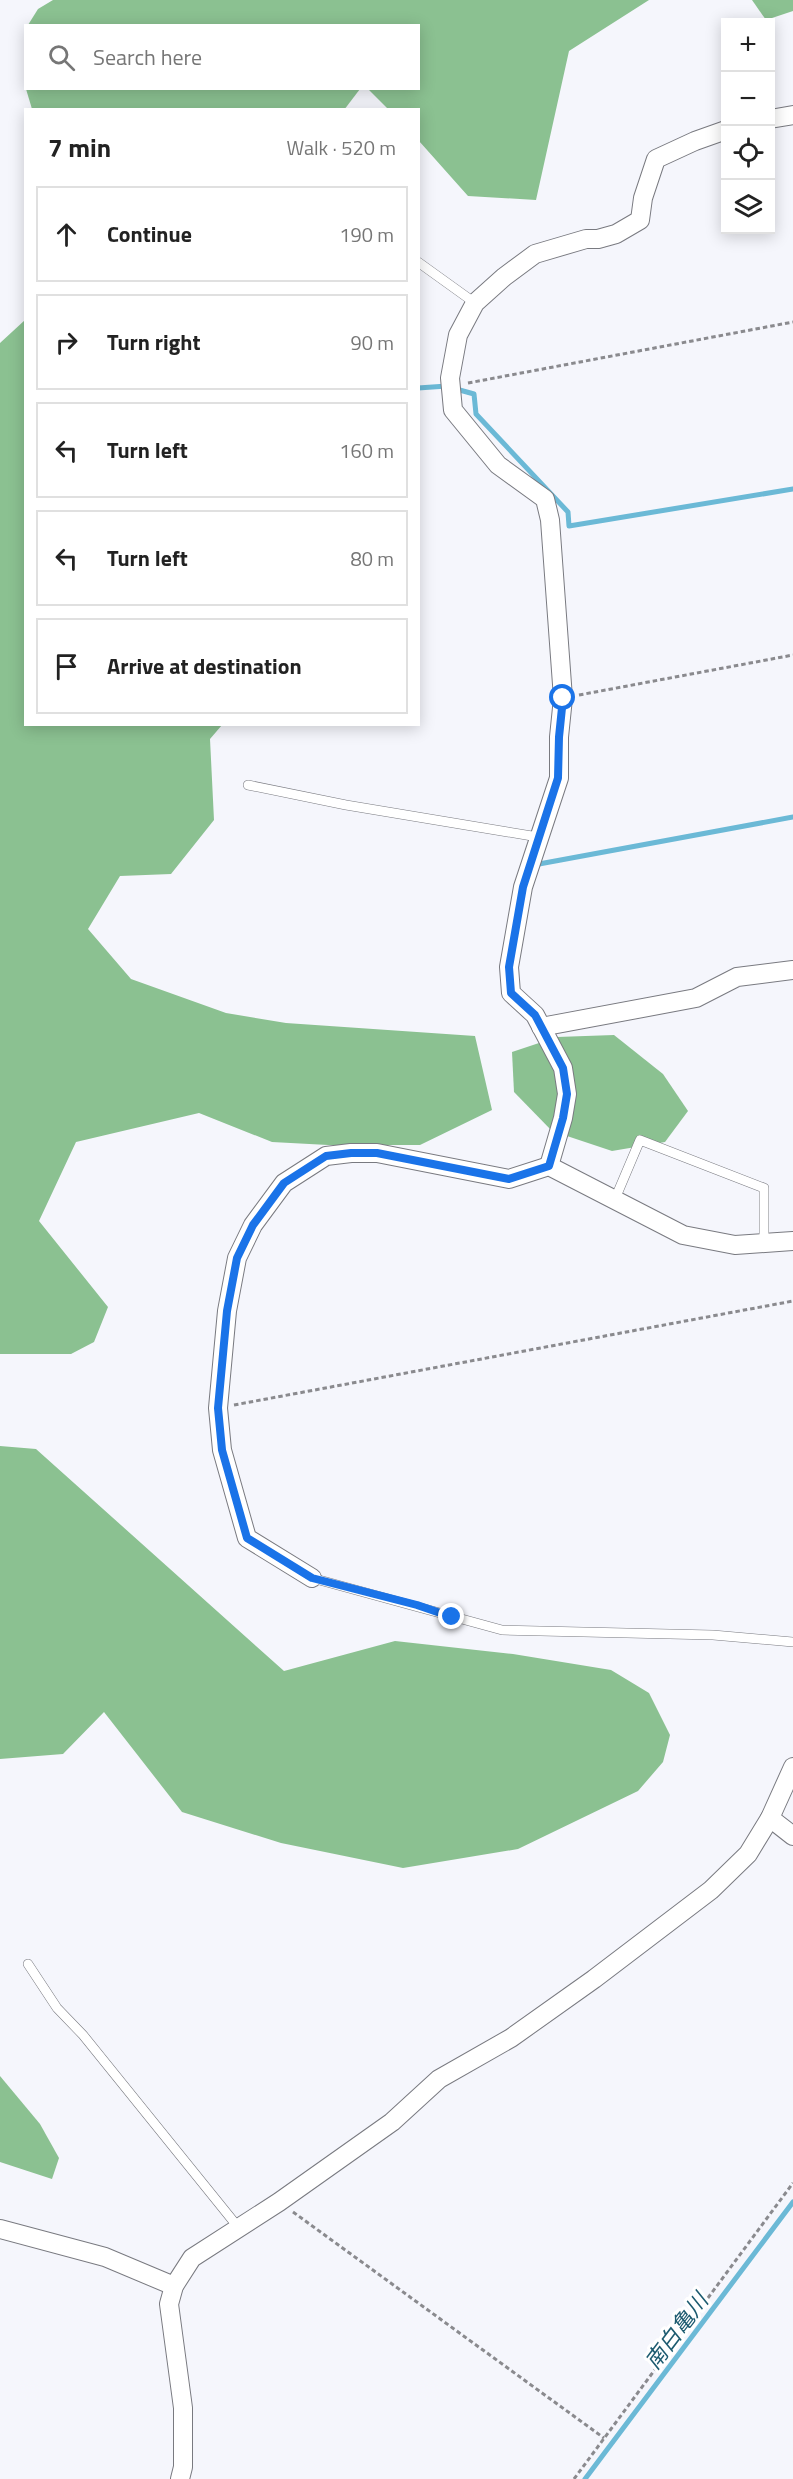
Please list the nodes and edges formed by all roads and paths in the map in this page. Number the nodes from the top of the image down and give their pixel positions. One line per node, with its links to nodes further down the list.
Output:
1 (793, 115): 2 (street)
2 (775, 118)
3 (721, 132): 5 (street)
4 (420, 263): 5 (lane)
5 (475, 303): 7 (street)
6 (793, 322): 7 (path)
7 (452, 390): 9 (street)
8 (793, 655): 9 (path)
9 (563, 698): 11 (street)
10 (248, 785): 11 (lane)
11 (538, 837): 13 (street)
12 (793, 970): 13 (street)
13 (541, 1027): 14 (street)
14 (549, 1166): 15 (street); 19 (street)
15 (615, 1199): 17 (street); 17 (lane)
16 (793, 1241): 17 (street)
17 (765, 1244)
18 (793, 1301): 19 (path)
19 (218, 1408): 20 (street)
20 (312, 1578): 21 (lane)
21 (793, 1642)
22 (793, 1767): 23 (street)
23 (770, 1818): 24 (street); 27 (street)
24 (793, 1836)
25 (28, 1964): 28 (lane)
26 (793, 2183): 31 (path)
27 (279, 2202): 28 (street); 31 (path)
28 (238, 2227): 30 (street)
29 (0, 2229): 30 (street)
30 (174, 2286): 32 (street)
31 (604, 2438): 33 (path)
32 (180, 2479)
33 (574, 2479)

